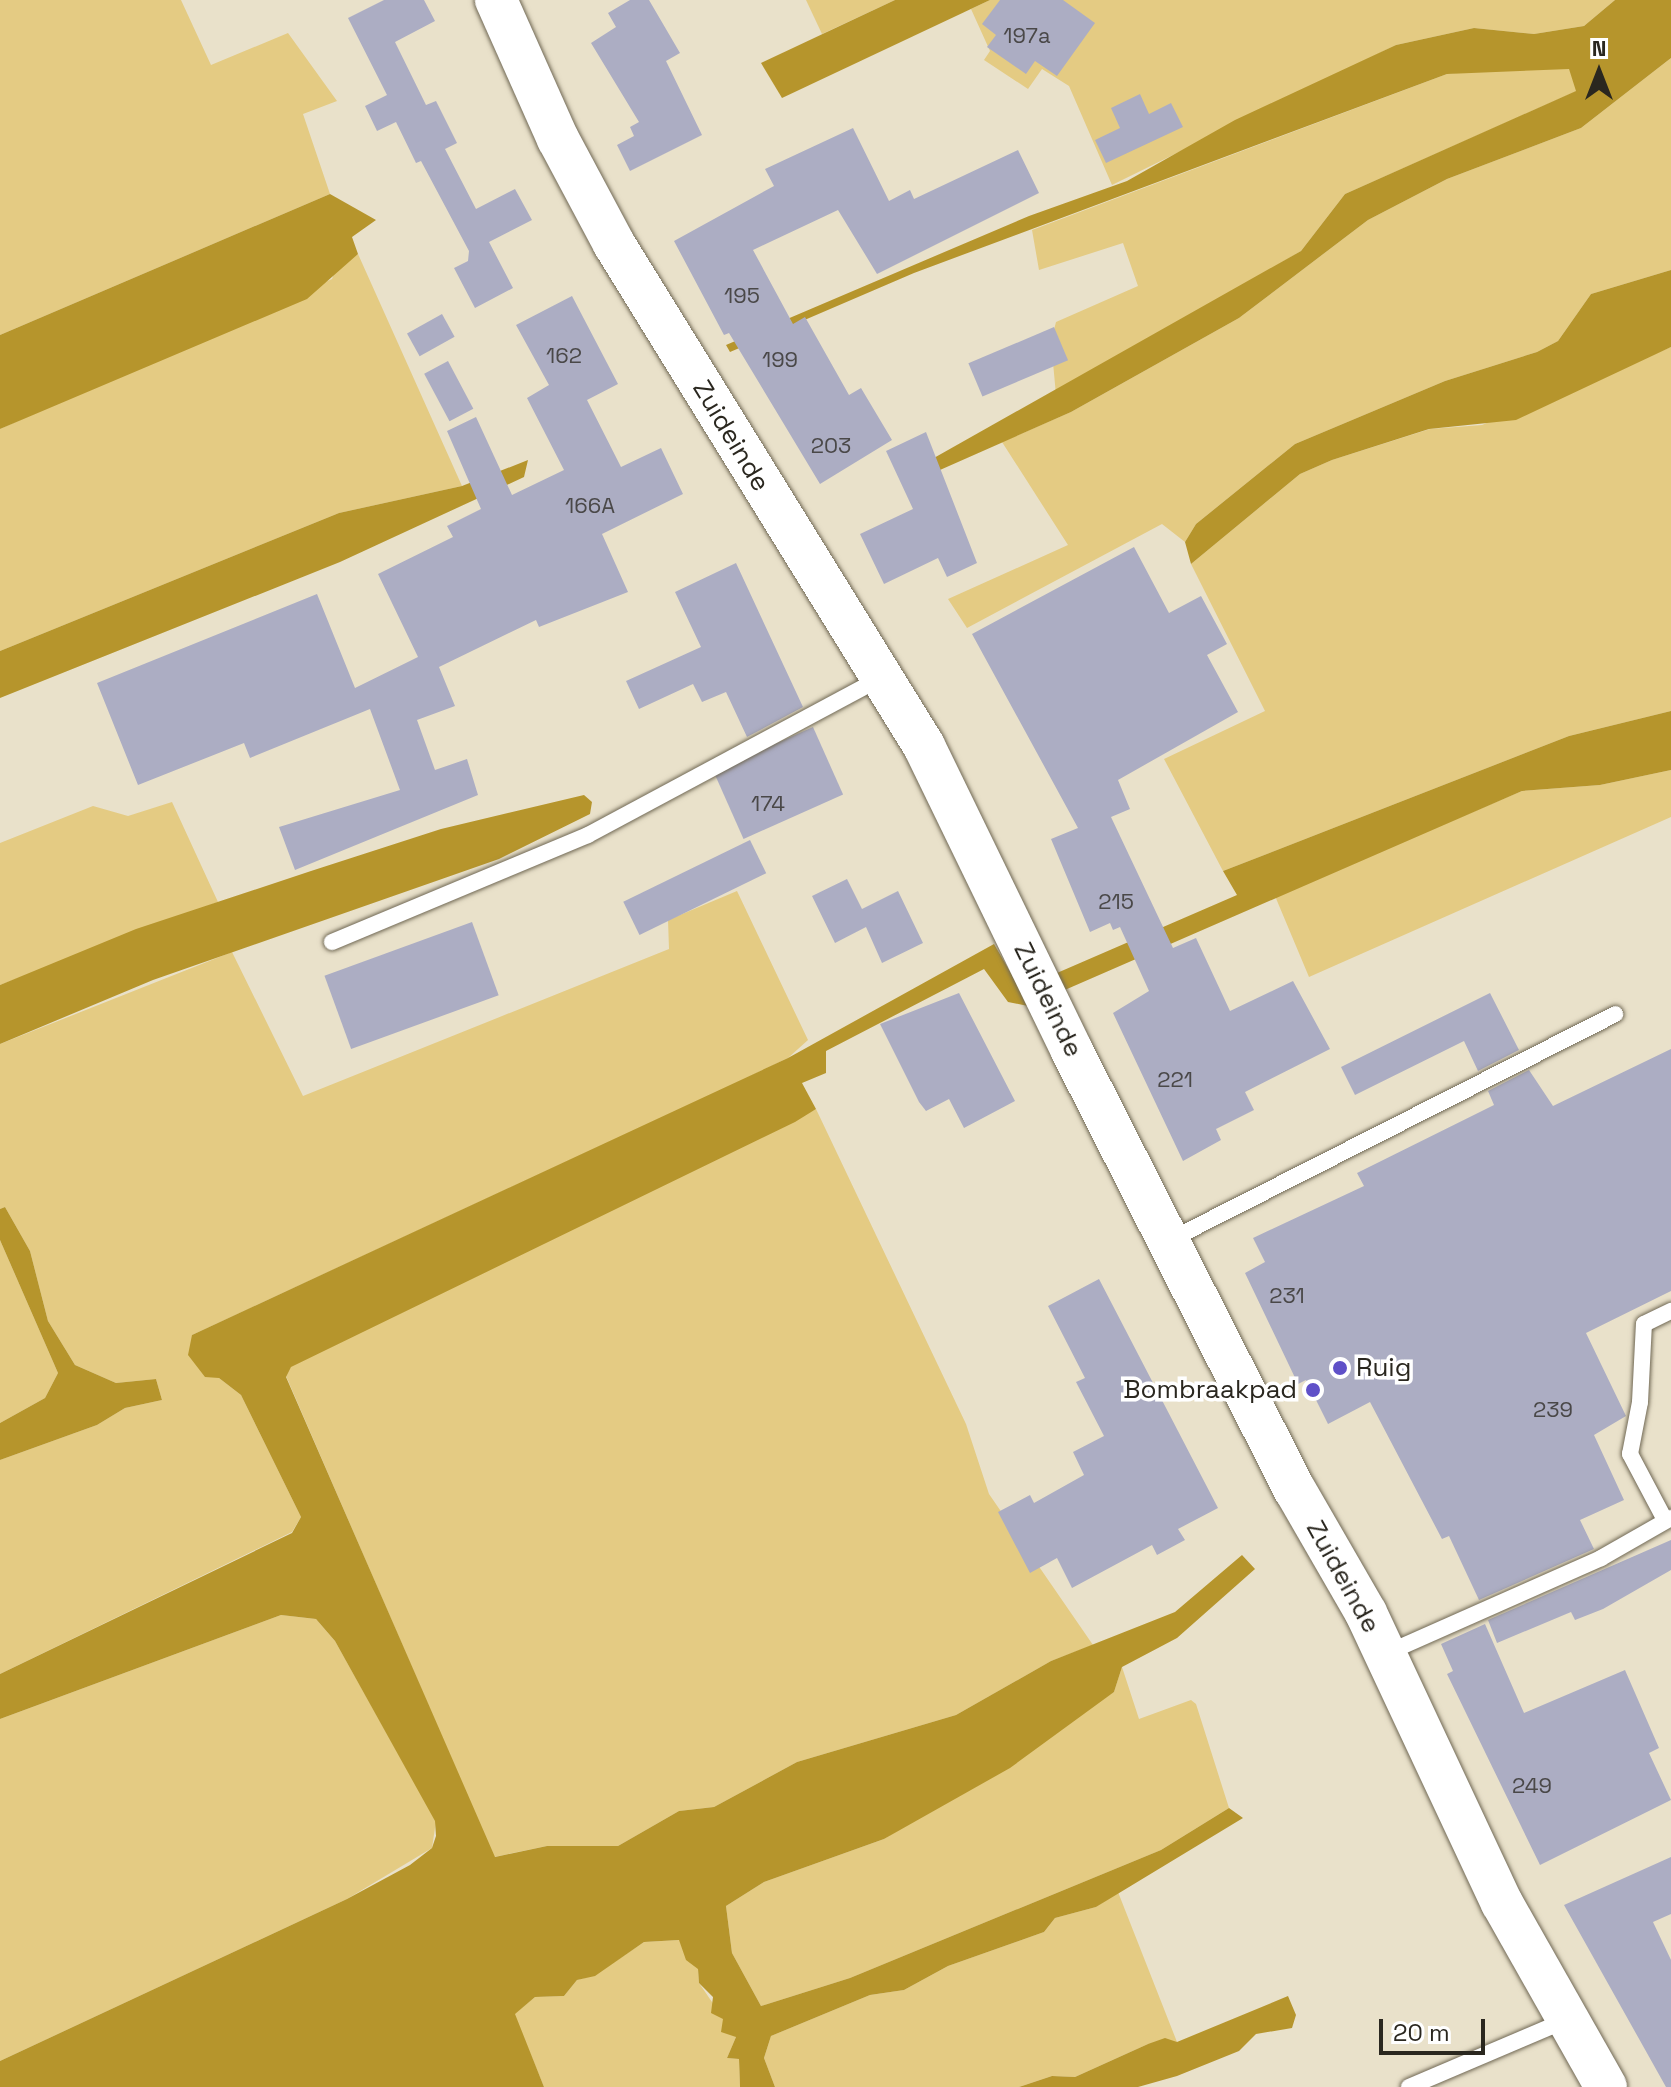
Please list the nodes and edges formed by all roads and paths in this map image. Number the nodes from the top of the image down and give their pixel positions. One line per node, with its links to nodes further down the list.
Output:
1 (496, 0): 2 (street, Zuideinde)
2 (886, 676): 3 (lane); 5 (street, Zuideinde)
3 (332, 942)
4 (1615, 1014): 5 (lane)
5 (1172, 1239): 8 (street, Zuideinde)
6 (1671, 1311): 7 (lane)
7 (1668, 1519): 8 (lane)
8 (1384, 1654): 9 (street, Zuideinde)
9 (1567, 2020): 10 (lane); 11 (street, Zuideinde)
10 (1409, 2087)
11 (1606, 2087)

